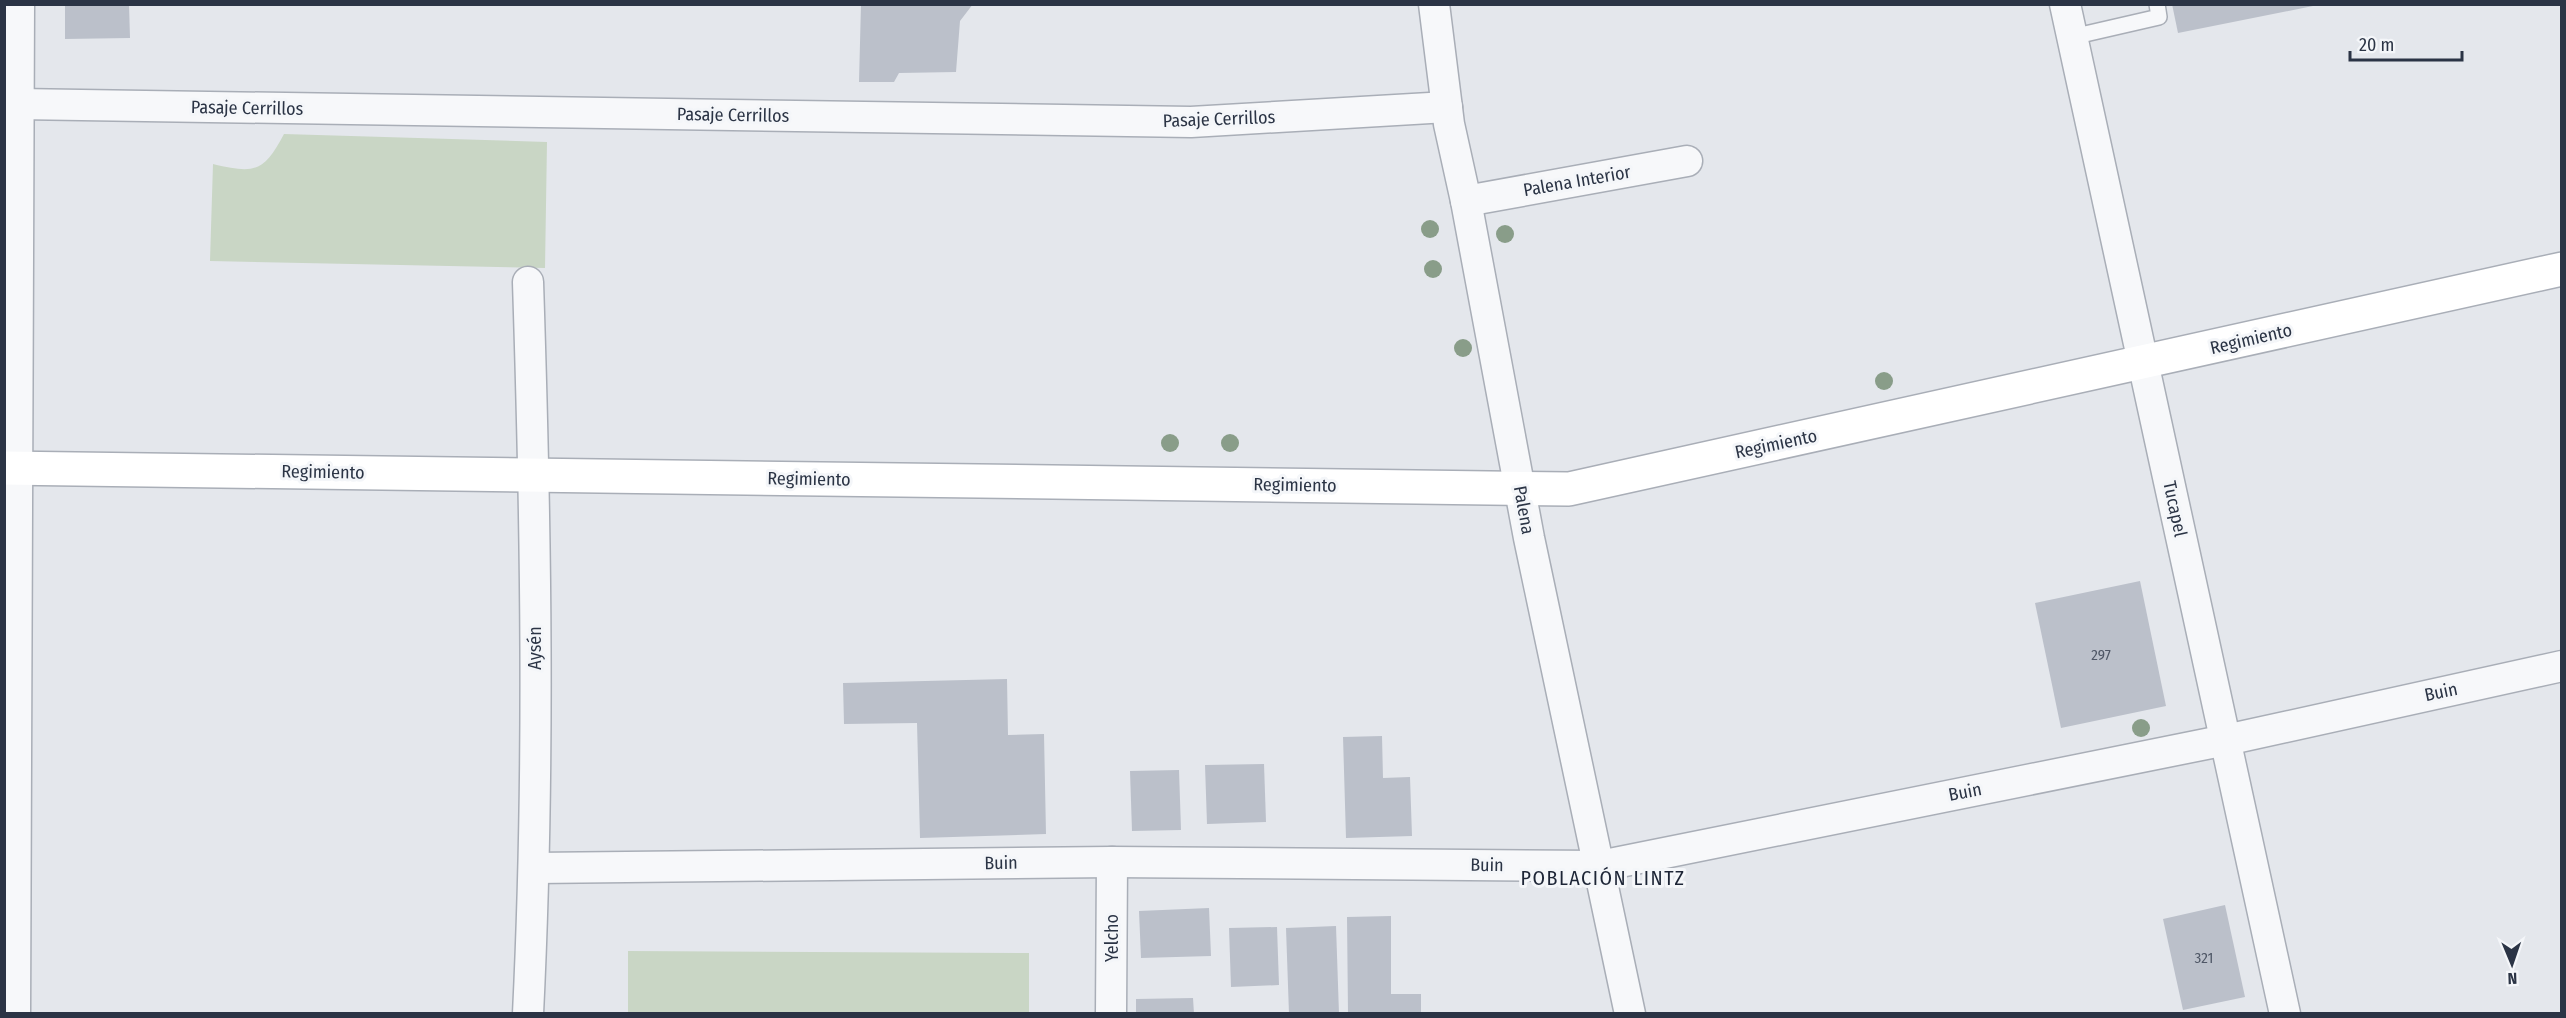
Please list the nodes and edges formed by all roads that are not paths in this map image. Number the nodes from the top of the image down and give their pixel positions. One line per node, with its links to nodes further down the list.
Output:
1 (19, 4): 6 (street)
2 (1434, 4): 7 (street, Palena)
3 (2065, 4): 5 (street, Tucapel)
4 (2157, 4): 5 (lane)
5 (2072, 37): 12 (street, Tucapel)
6 (18, 104): 7 (street, Pasaje Cerrillos); 13 (street)
7 (1447, 107): 9 (street, Palena)
8 (1687, 161): 9 (street, Palena Interior)
9 (1466, 201): 15 (street, Palena)
10 (2562, 269): 12 (main road, Regimiento)
11 (528, 282): 14 (street, Aysén)
12 (2143, 363): 15 (main road, Regimiento); 17 (street, Tucapel)
13 (10, 468): 14 (main road, Regimiento); 21 (street)
14 (535, 475): 15 (main road, Regimiento); 20 (street, Aysén)
15 (1521, 489): 19 (street, Palena)
16 (2562, 666): 17 (street, Buin)
17 (2226, 740): 19 (street, Buin); 25 (street, Tucapel)
18 (1112, 862): 19 (street, Buin); 20 (street, Buin); 23 (street, Yelcho)
19 (1600, 866): 24 (street, Palena)
20 (535, 868): 22 (street, Aysén)
21 (15, 1014)
22 (528, 1014)
23 (1111, 1014)
24 (1630, 1014)
25 (2285, 1014)

